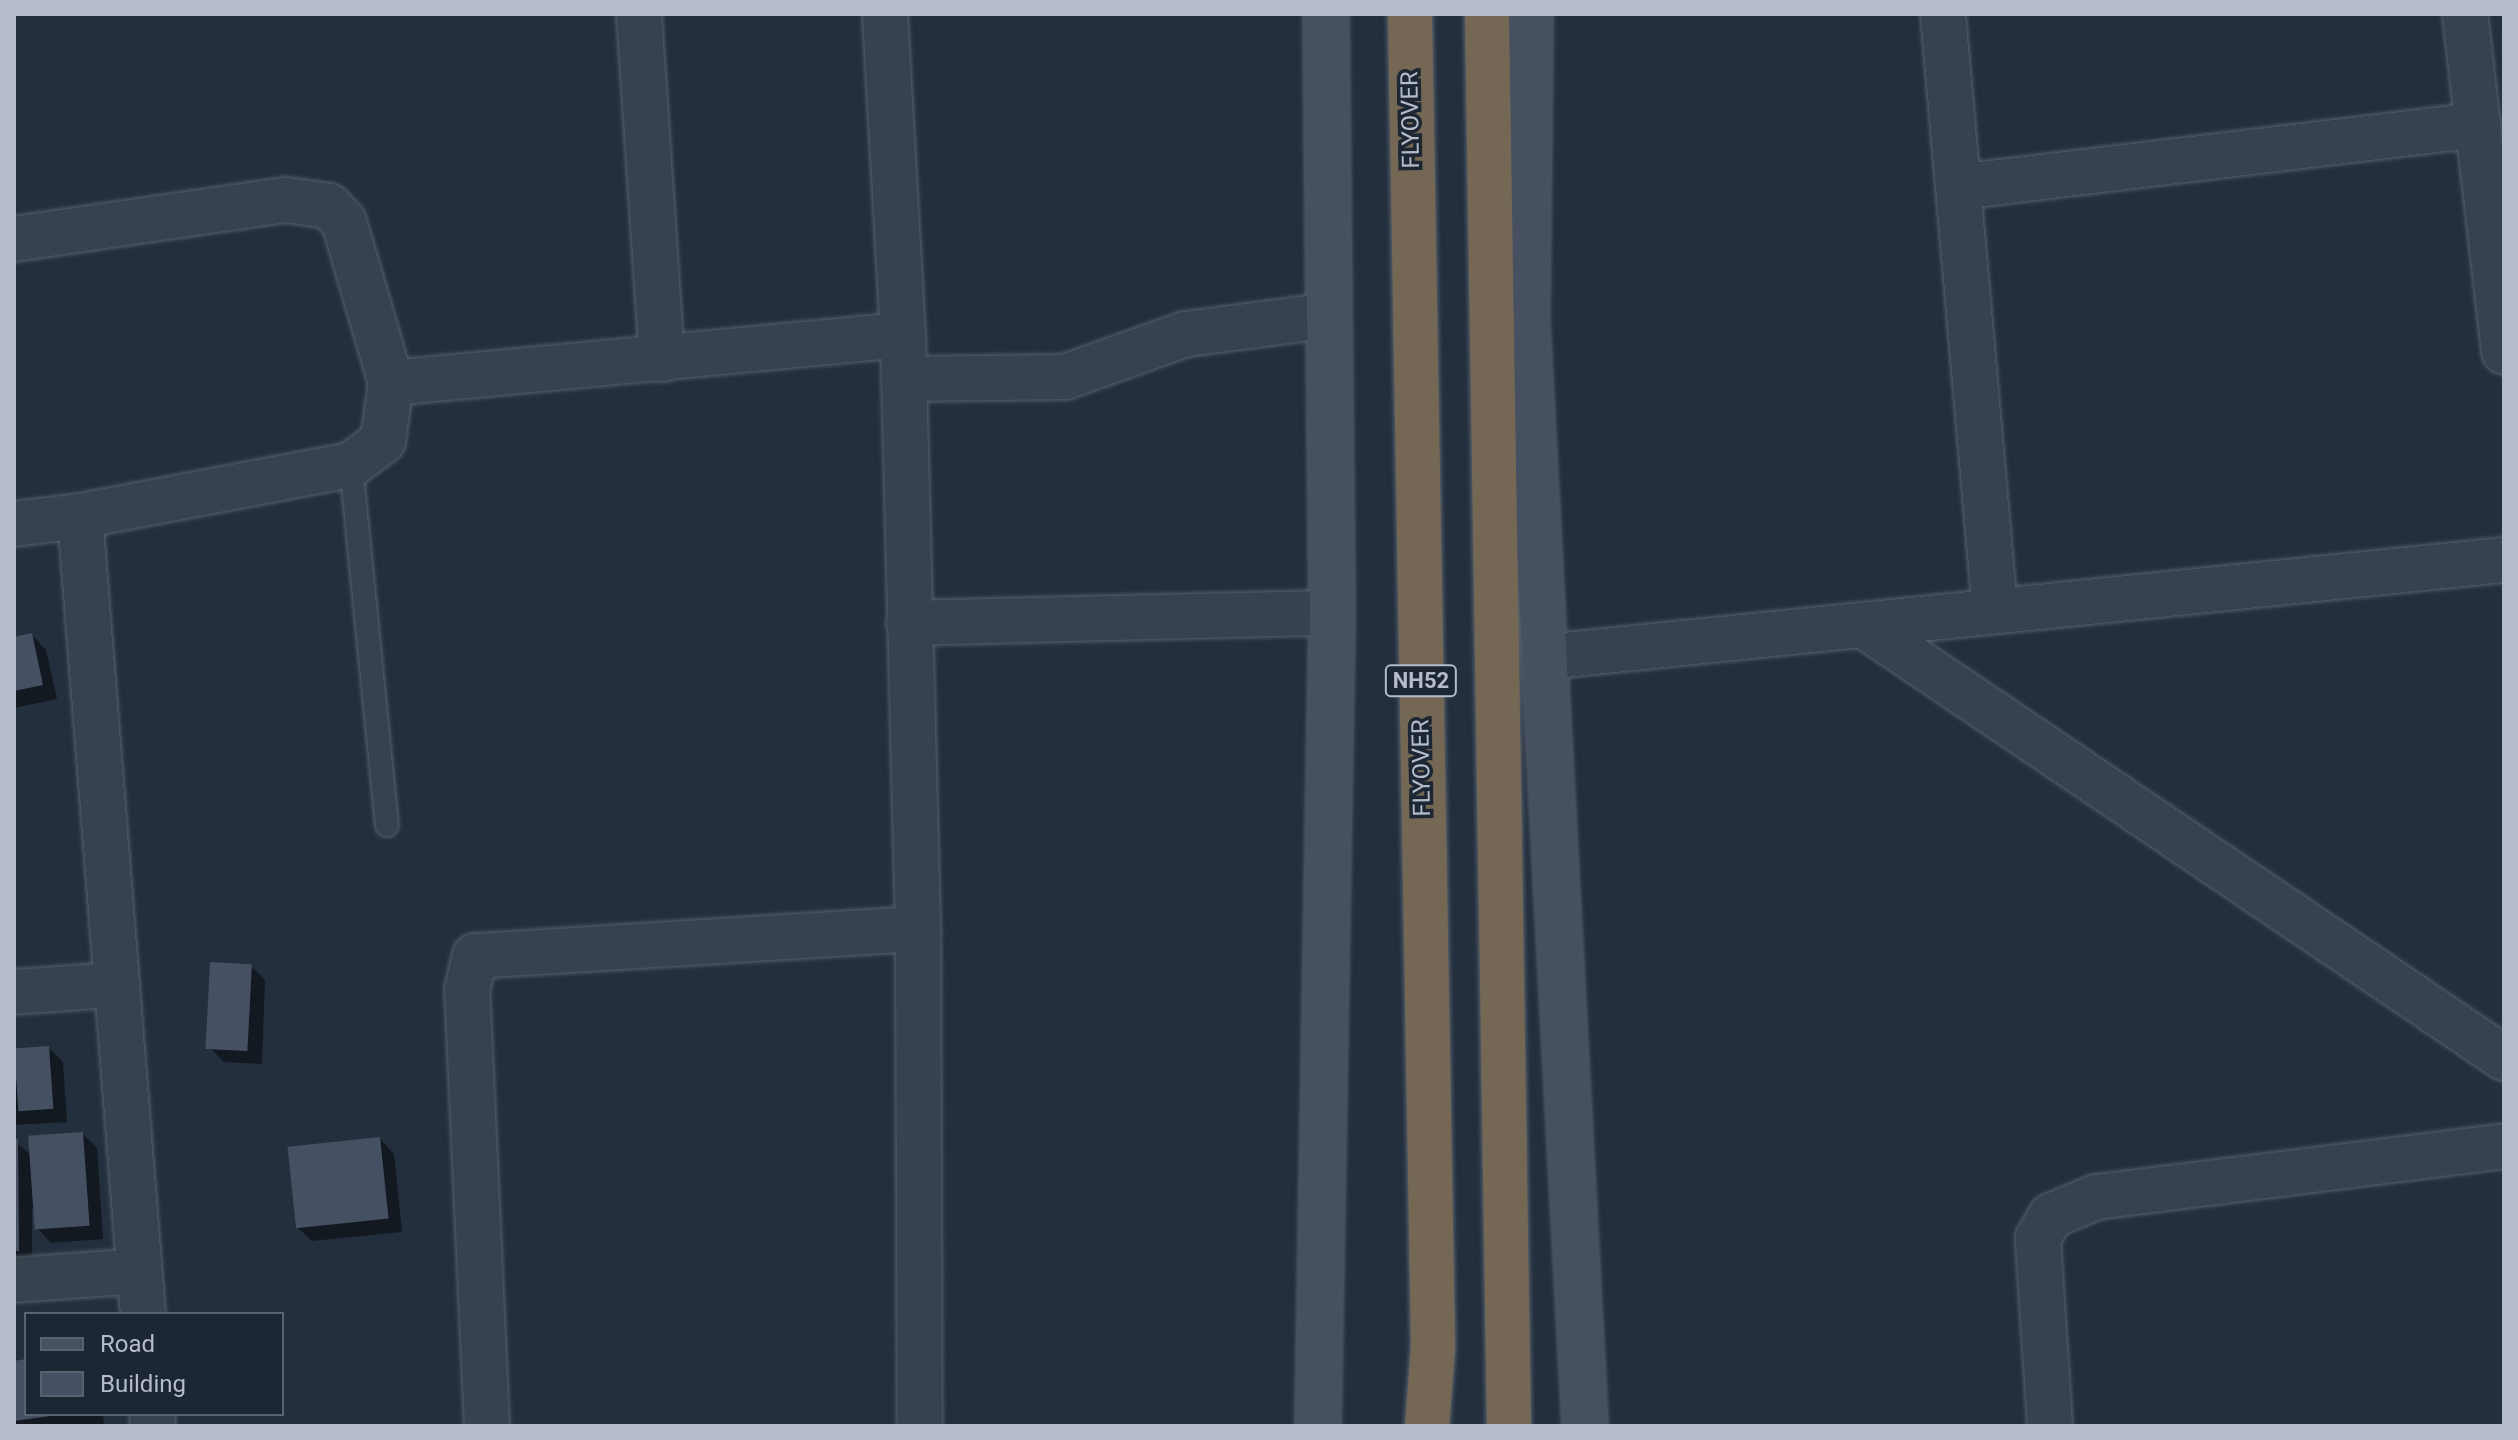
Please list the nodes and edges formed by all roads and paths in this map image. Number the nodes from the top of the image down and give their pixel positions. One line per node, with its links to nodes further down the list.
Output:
1 (639, 14): 15 (street)
2 (885, 14): 13 (street)
3 (1326, 14): 12 (main road)
4 (1410, 14): 39 (highway, FLYOVER / NH52)
5 (1487, 14): 40 (highway)
6 (1530, 14): 26 (main road)
7 (1943, 14): 10 (street)
8 (2465, 14): 9 (street)
9 (2478, 125): 10 (street); 14 (street)
10 (1958, 187): 22 (street)
11 (14, 239): 17 (street)
12 (1325, 316): 16 (street); 23 (main road)
13 (903, 335): 15 (street); 16 (street)
14 (2504, 352)
15 (662, 359): 17 (street)
16 (904, 379): 24 (street)
17 (413, 381): 18 (street)
18 (351, 465): 19 (street); 27 (lane)
19 (80, 516): 20 (street); 29 (street)
20 (14, 524)
21 (2504, 560): 22 (street)
22 (1995, 611): 25 (street)
23 (1332, 613): 24 (street); 38 (main road)
24 (909, 623): 28 (street)
25 (1863, 625): 26 (street); 31 (street)
26 (1545, 657): 41 (main road)
27 (387, 825)
28 (918, 929): 36 (street); 37 (street)
29 (112, 985): 30 (street); 33 (street)
30 (14, 992)
31 (2504, 1058)
32 (2504, 1146): 42 (street)
33 (139, 1271): 34 (street); 35 (street)
34 (14, 1280)
35 (143, 1312)
36 (487, 1426)
37 (920, 1426)
38 (1318, 1426)
39 (1427, 1426)
40 (1509, 1426)
41 (1585, 1426)
42 (2050, 1426)

